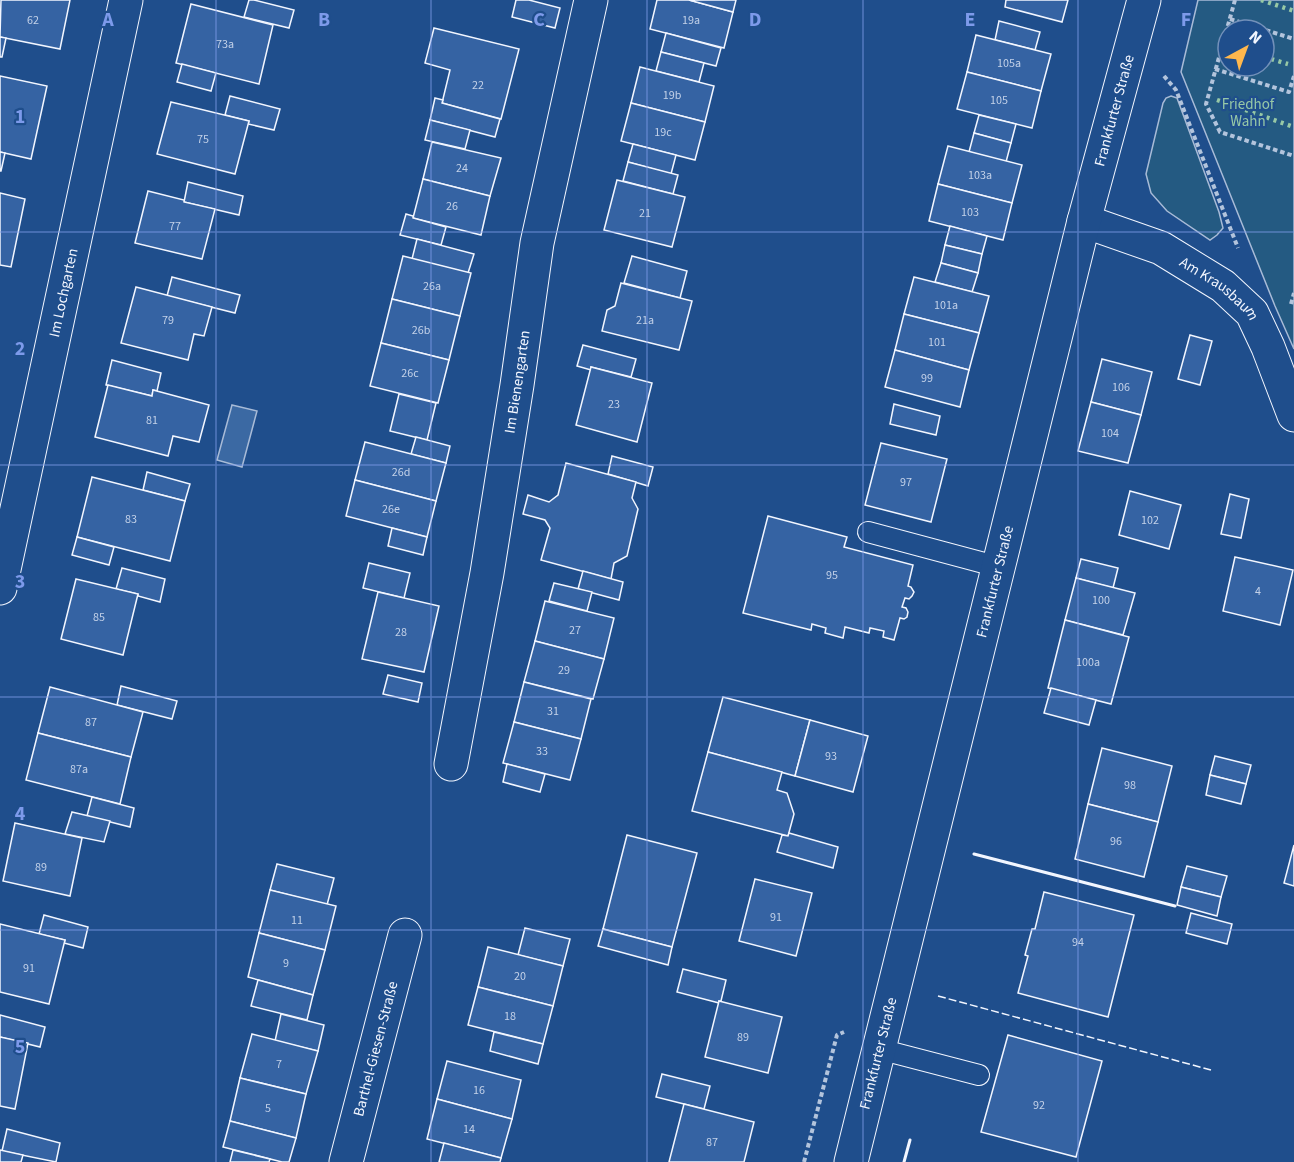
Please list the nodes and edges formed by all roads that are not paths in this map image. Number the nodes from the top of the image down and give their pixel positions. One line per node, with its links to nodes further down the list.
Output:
1 (126, 0): 8 (street, Im Lochgarten)
2 (591, 0): 9 (street, Im Bienengarten)
3 (1144, 0): 4 (street, Frankfurter Straße)
4 (1084, 221): 5 (street, Am Krausbaum); 7 (street, Frankfurter Straße)
5 (1294, 415)
6 (868, 532): 7 (lane)
7 (999, 567): 11 (street, Frankfurter Straße)
8 (0, 588)
9 (451, 764)
10 (405, 935): 13 (street, Barthel-Giesen-Straße)
11 (879, 1049): 12 (lane); 14 (street, Frankfurter Straße)
12 (979, 1075)
13 (346, 1162)
14 (851, 1162)

